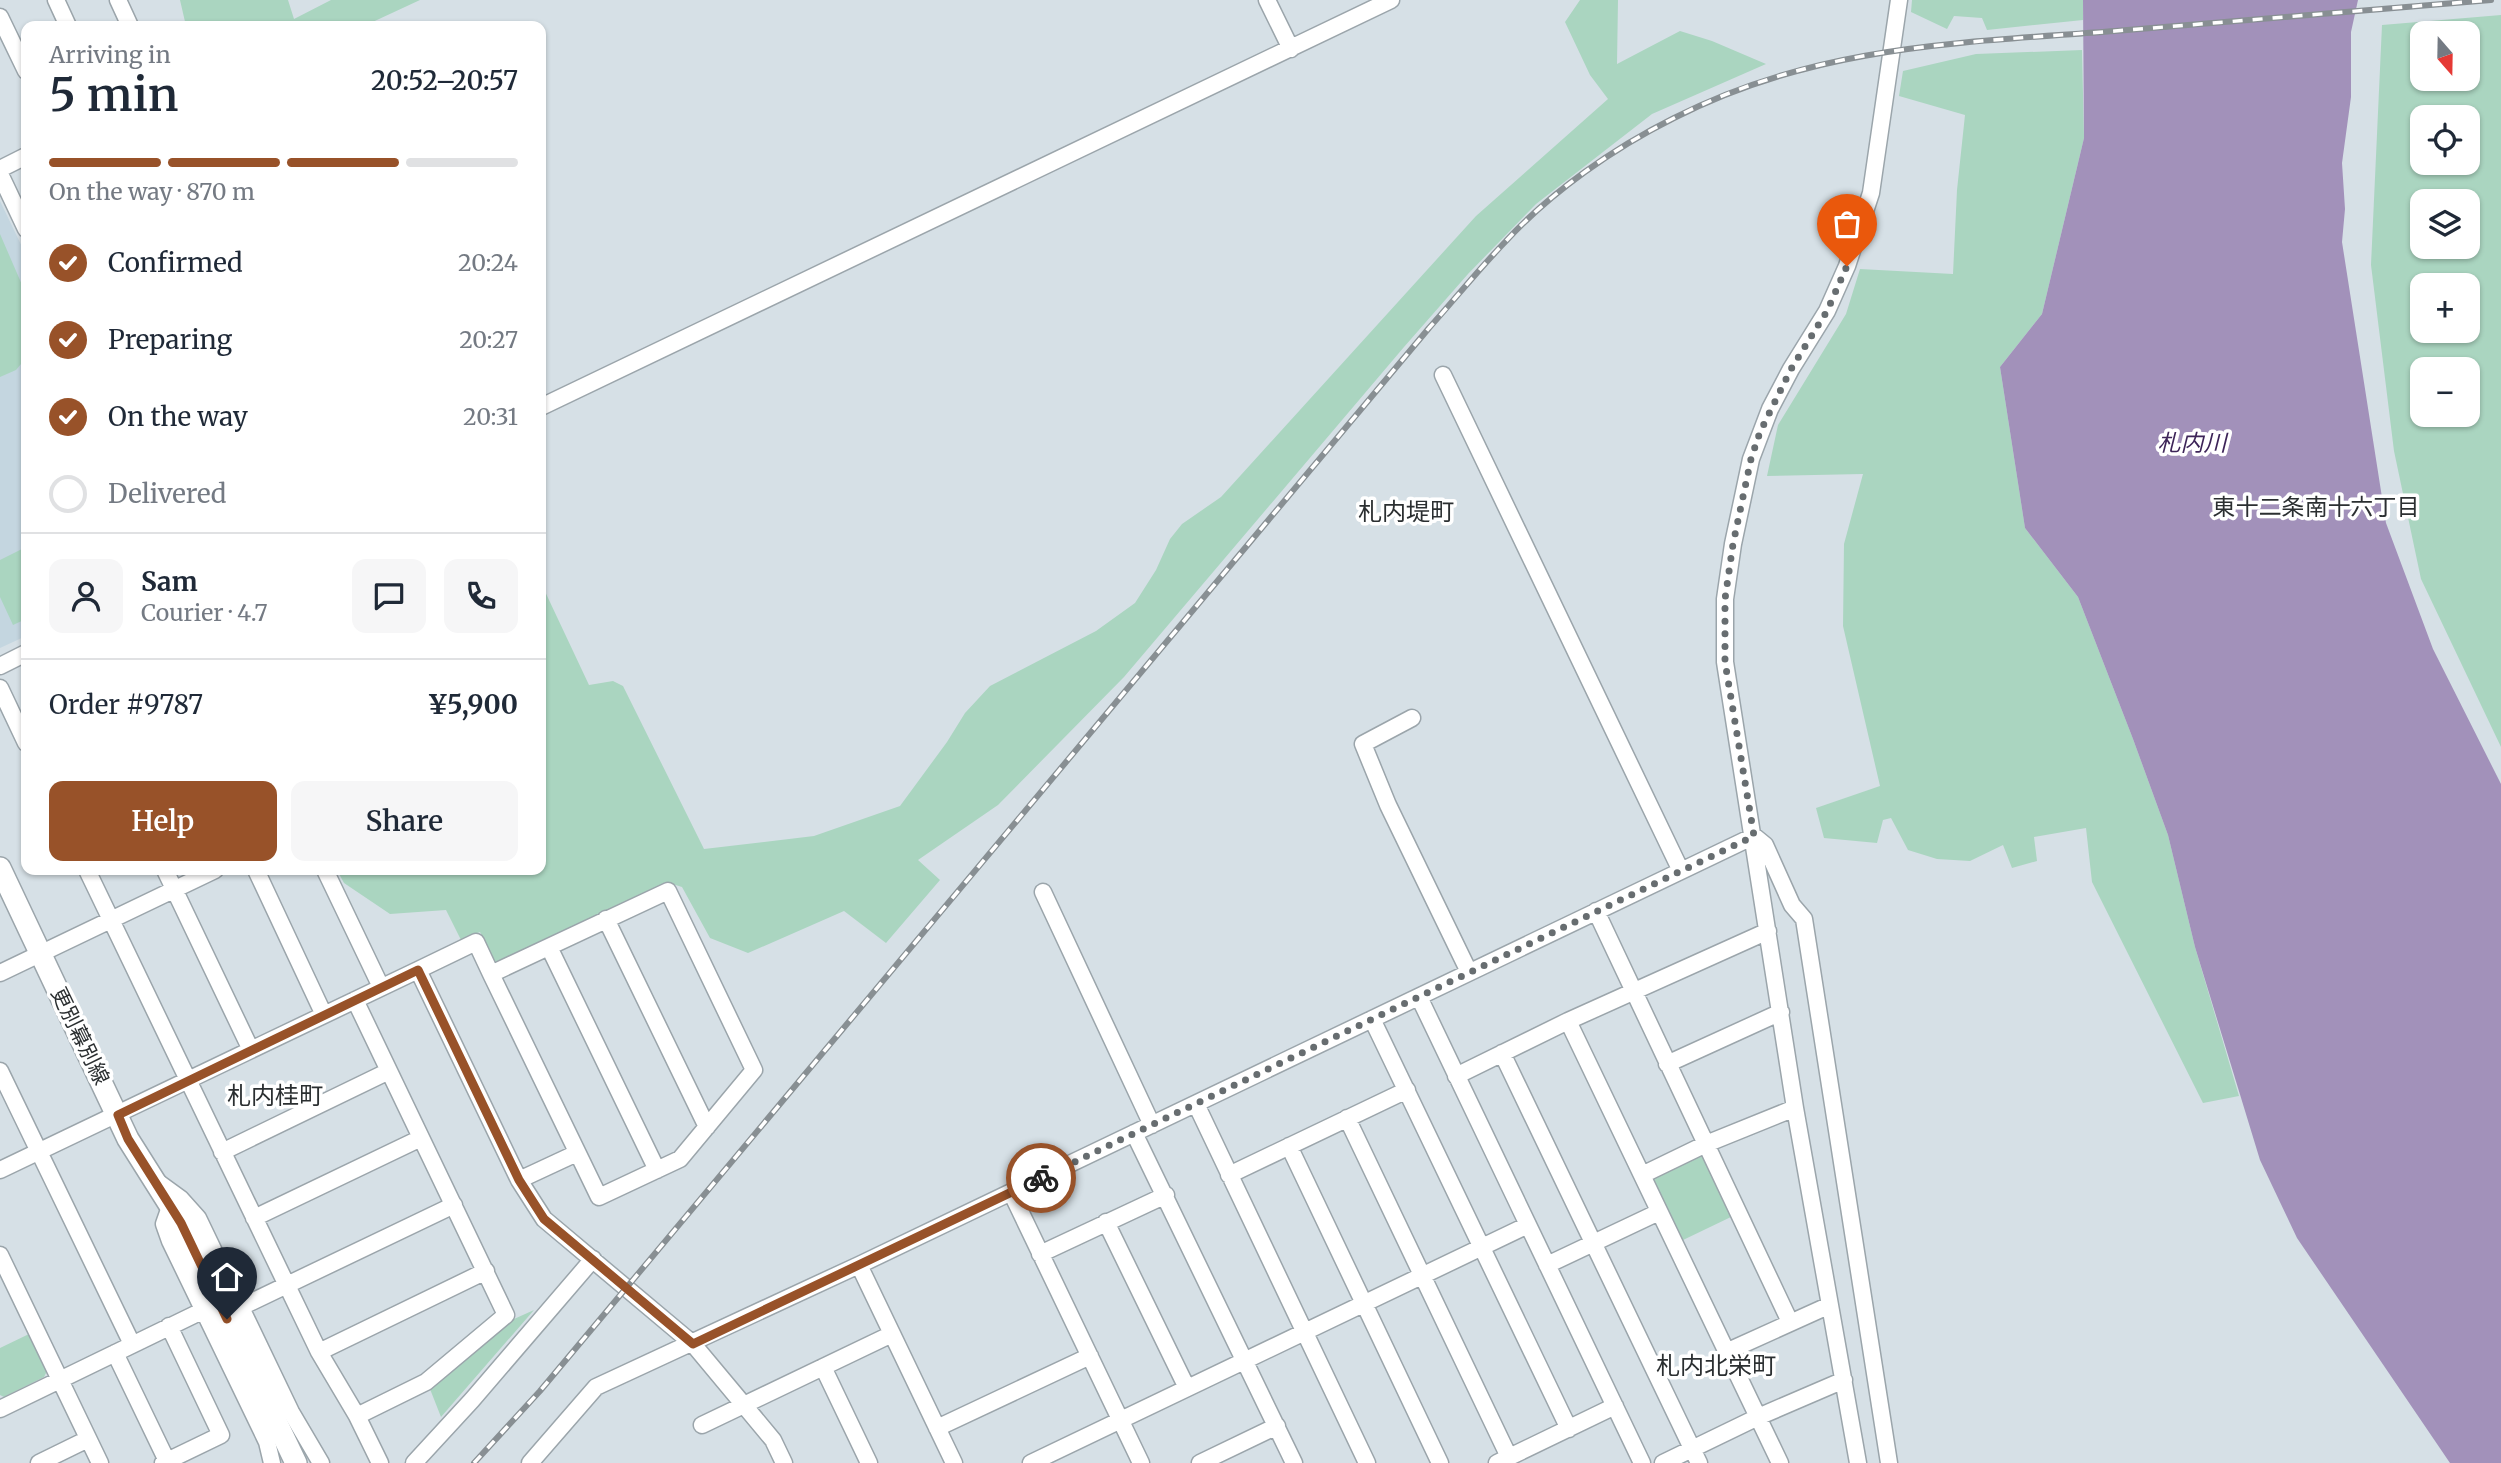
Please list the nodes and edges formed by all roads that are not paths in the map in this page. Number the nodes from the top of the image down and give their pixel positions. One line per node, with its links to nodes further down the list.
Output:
1 (56, 0): 7 (street)
2 (118, 0): 8 (street)
3 (1268, 0): 9 (street)
4 (1391, 0): 9 (street)
5 (1899, 0): 21 (street)
6 (0, 17): 10 (street)
7 (66, 21)
8 (128, 21)
9 (1291, 49): 15 (street)
10 (21, 61)
11 (21, 159): 12 (street)
12 (0, 171): 13 (street)
13 (21, 218)
14 (1443, 375): 23 (street)
15 (546, 405)
16 (21, 656): 17 (street)
17 (0, 666)
18 (0, 688): 20 (street)
19 (1412, 718): 38 (street)
20 (21, 732)
21 (1754, 836): 23 (street); 34 (street); 149 (street)
22 (0, 869): 36 (main road, 更別幕別線)
23 (1681, 871): 31 (street)
24 (89, 875): 32 (street)
25 (167, 875): 29 (street)
26 (204, 875): 29 (street)
27 (258, 875): 46 (street)
28 (327, 875): 41 (street)
29 (174, 889): 32 (street); 49 (street)
30 (1043, 892): 61 (street)
31 (1596, 911): 38 (street); 42 (street)
32 (111, 919): 36 (street); 55 (street)
33 (606, 919): 35 (street); 62 (street); 62 (street)
34 (1768, 931): 42 (street); 45 (street)
35 (549, 947): 40 (street); 71 (street)
36 (40, 953): 39 (street); 59 (main road, 更別幕別線)
37 (418, 970): 40 (street); 41 (street); 74 (street)
38 (1469, 972): 43 (street)
39 (0, 973)
40 (491, 974): 69 (street)
41 (381, 987): 44 (street)
42 (1633, 990): 48 (street); 51 (street)
43 (1419, 997): 47 (street); 54 (street)
44 (355, 1000): 46 (street); 53 (street)
45 (1781, 1012): 51 (street); 58 (street)
46 (324, 1015): 49 (street)
47 (1372, 1019): 56 (street); 57 (street)
48 (1568, 1021): 50 (street); 73 (street)
49 (251, 1050): 55 (street)
50 (1502, 1053): 54 (street); 84 (street)
51 (1667, 1064): 65 (street)
52 (0, 1070): 67 (street)
53 (389, 1071): 64 (street); 68 (street)
54 (1456, 1076): 83 (street)
55 (188, 1080): 59 (street); 68 (street)
56 (1407, 1090): 60 (street); 85 (street)
57 (1196, 1104): 61 (street); 72 (street)
58 (1795, 1108): 65 (street); 95 (street)
59 (118, 1115): 67 (street); 75 (main road, 更別幕別線)
60 (1347, 1118): 66 (street); 92 (street)
61 (1152, 1125): 63 (street)
62 (706, 1128): 71 (street)
63 (1134, 1133): 76 (street); 77 (street)
64 (421, 1138): 79 (street); 81 (street)
65 (1706, 1144): 73 (street); 98 (street)
66 (1289, 1146): 72 (street); 94 (street)
67 (39, 1152): 70 (street); 102 (street)
68 (222, 1152): 81 (street)
69 (578, 1153): 71 (street); 74 (street)
70 (0, 1170)
71 (657, 1170)
72 (1229, 1175): 100 (street)
73 (1642, 1175): 80 (street)
74 (519, 1180): 88 (street)
75 (157, 1181): 78 (main road, 更別幕別線); 96 (street)
76 (1011, 1192): 86 (street); 89 (street)
77 (1166, 1195): 82 (street); 108 (street)
78 (171, 1205): 97 (street); 131 (main road, 更別幕別線)
79 (454, 1205): 91 (street); 93 (street)
80 (1659, 1212): 84 (street); 105 (street)
81 (254, 1218): 93 (street)
82 (1106, 1222): 86 (street); 112 (street)
83 (1528, 1225): 85 (street); 90 (street)
84 (1594, 1243): 90 (street); 124 (street)
85 (1482, 1247): 92 (street); 122 (street)
86 (1040, 1254): 107 (street)
87 (0, 1255): 110 (street)
88 (593, 1259): 103 (street); 134 (street)
89 (859, 1265): 101 (street); 103 (street)
90 (1547, 1265): 114 (street)
91 (486, 1271): 104 (street); 116 (street)
92 (1423, 1275): 94 (street); 126 (street)
93 (287, 1285): 96 (street); 104 (street)
94 (1363, 1304): 100 (street); 144 (street)
95 (1830, 1305): 98 (street); 111 (street)
96 (241, 1307): 132 (street)
97 (204, 1310): 99 (street); 130 (street)
98 (1790, 1322): 105 (street)
99 (169, 1326): 102 (street); 127 (street)
100 (1304, 1332): 108 (street); 143 (street)
101 (892, 1334): 109 (street); 121 (street)
102 (132, 1344): 106 (street)
103 (693, 1344): 113 (street); 135 (street)
104 (319, 1352): 116 (street)
105 (1726, 1352): 117 (street)
106 (115, 1353): 110 (street); 127 (street)
107 (1090, 1356): 118 (street); 121 (street)
108 (1245, 1360): 112 (street); 120 (street)
109 (823, 1367): 113 (street); 137 (street)
110 (59, 1380): 115 (street); 123 (street)
111 (1844, 1380): 117 (street); 148 (street)
112 (1187, 1388): 118 (street)
113 (744, 1405): 119 (street); 136 (street)
114 (1615, 1406): 122 (street); 145 (street)
115 (0, 1409)
116 (357, 1416): 133 (street)
117 (1758, 1417): 124 (street); 147 (street)
118 (1120, 1420): 139 (street); 140 (street)
119 (702, 1425)
120 (1277, 1426): 125 (street); 142 (street)
121 (937, 1428): 138 (street)
122 (1569, 1429): 126 (street)
123 (88, 1439): 128 (street); 129 (street)
124 (1695, 1456): 146 (street)
125 (1221, 1458): 141 (street)
126 (1503, 1460)
127 (165, 1462)
128 (39, 1463)
129 (100, 1463)
130 (272, 1463)
131 (296, 1463)
132 (320, 1463)
133 (380, 1463)
134 (414, 1463)
135 (530, 1463)
136 (784, 1463)
137 (869, 1463)
138 (954, 1463)
139 (1031, 1463)
140 (1141, 1463)
141 (1200, 1463)
142 (1294, 1463)
143 (1367, 1463)
144 (1440, 1463)
145 (1642, 1463)
146 (1663, 1463)
147 (1780, 1463)
148 (1858, 1463)
149 (1889, 1463)

